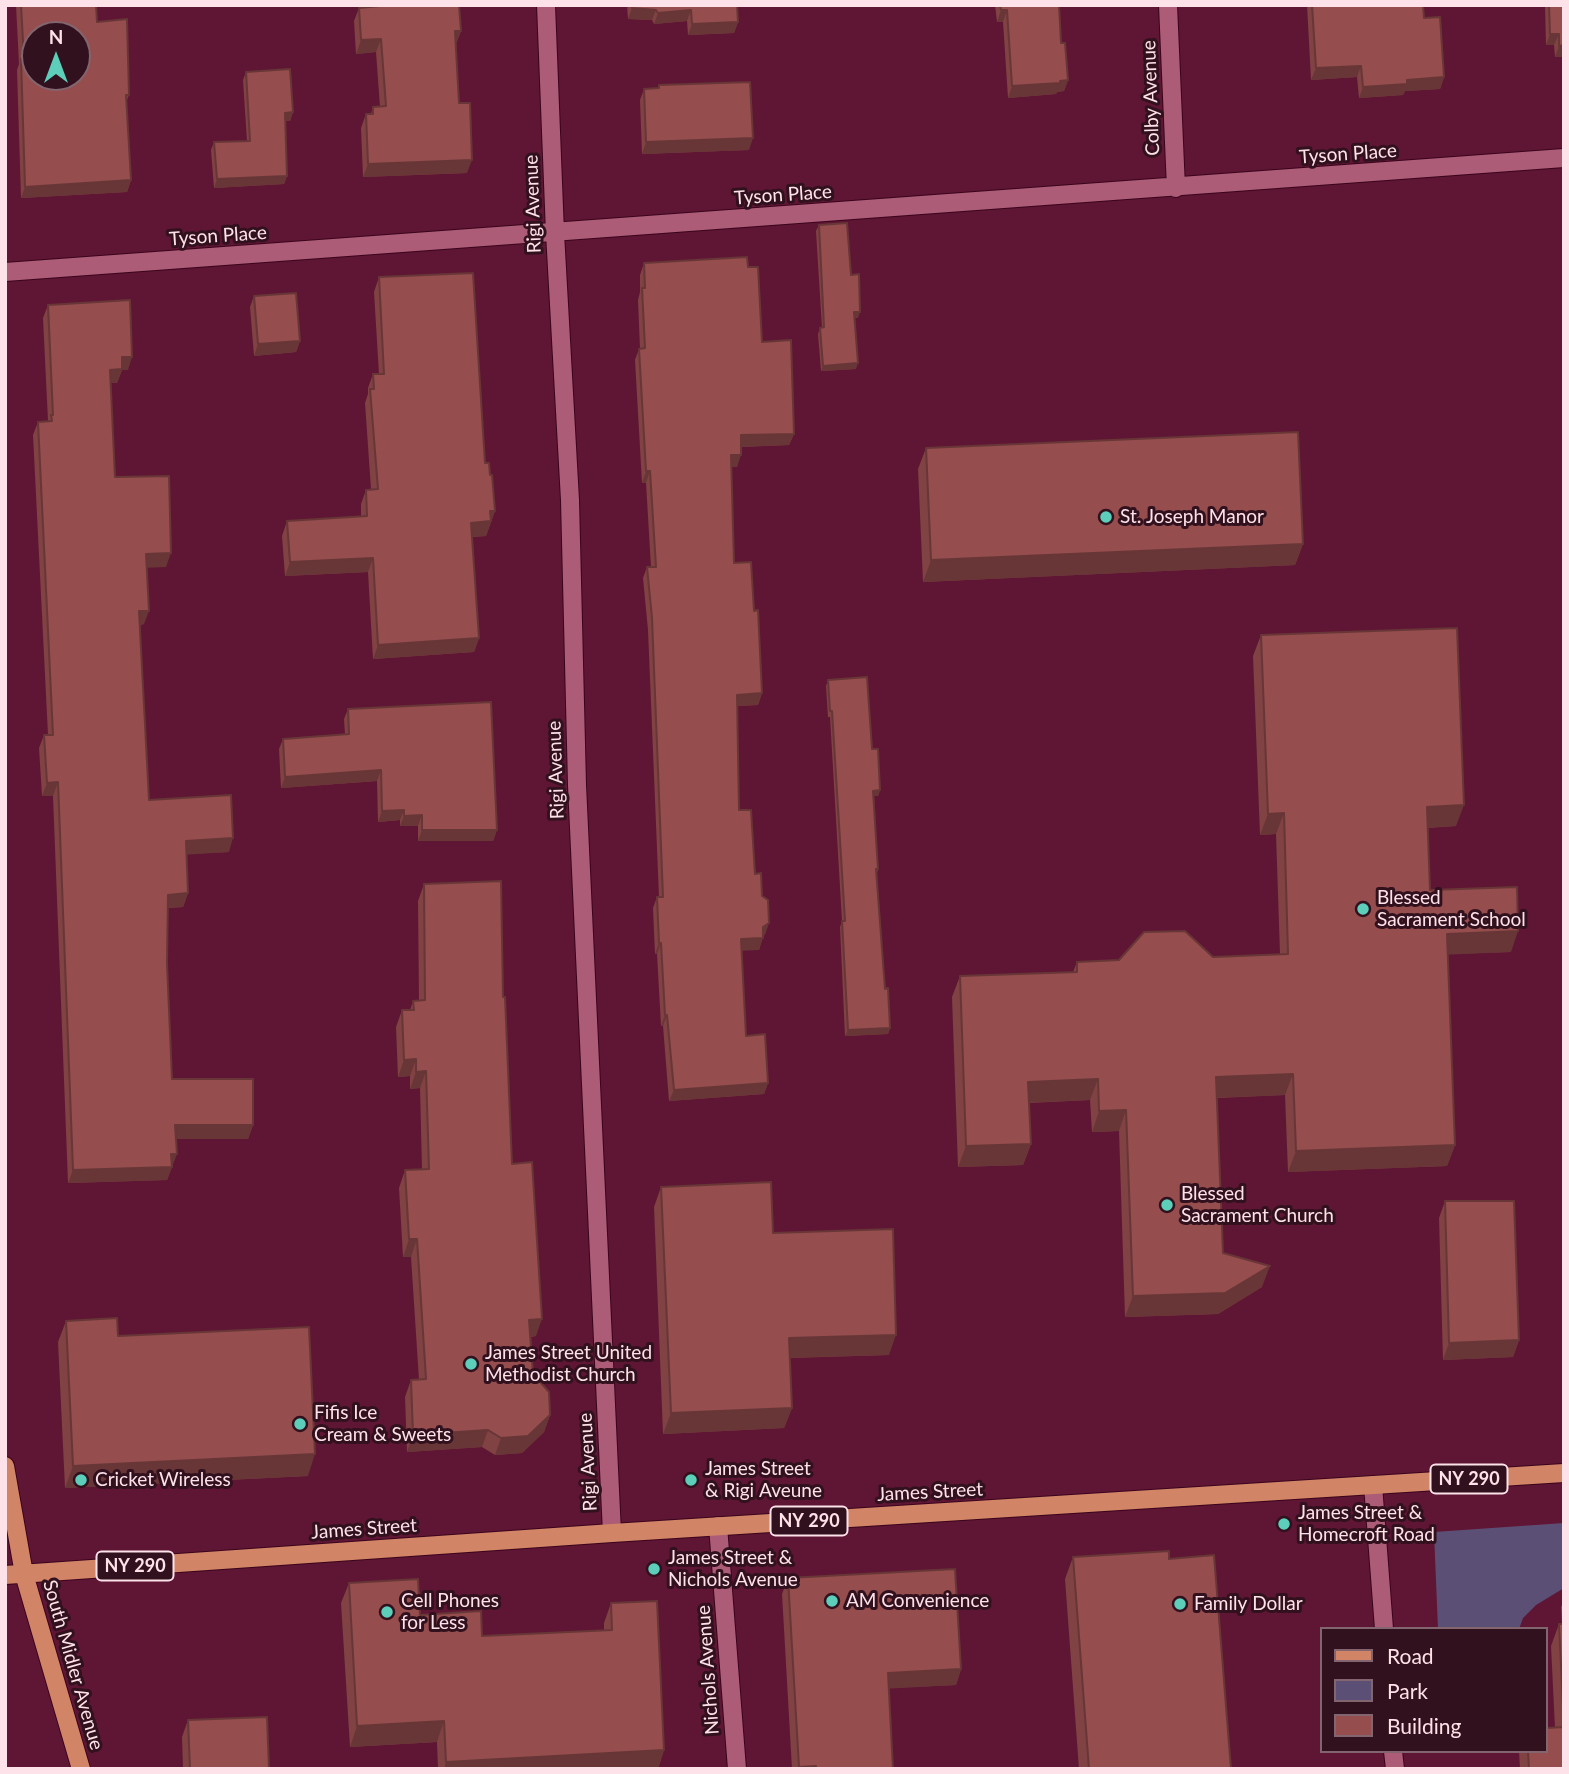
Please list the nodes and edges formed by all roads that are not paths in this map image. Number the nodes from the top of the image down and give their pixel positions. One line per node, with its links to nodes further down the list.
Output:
1 (546, 5): 5 (street, Rigi Avenue)
2 (1168, 5): 4 (street, Colby Avenue)
3 (1564, 158): 4 (street, Tyson Place)
4 (1176, 188): 5 (street, Tyson Place)
5 (555, 233): 6 (street, Tyson Place); 11 (street, Rigi Avenue)
6 (5, 272)
7 (5, 1466): 12 (main road, South Midler Avenue)
8 (1564, 1473): 9 (main road, James Street / NY 290)
9 (1373, 1485): 10 (main road, James Street / NY 290); 14 (street)
10 (718, 1526): 11 (main road, James Street / NY 290); 16 (street, Nichols Avenue)
11 (612, 1533): 12 (main road, James Street / NY 290)
12 (24, 1574): 13 (main road, James Street / NY 290); 15 (main road, South Midler Avenue)
13 (5, 1575)
14 (1384, 1627)
15 (81, 1769)
16 (737, 1769)

